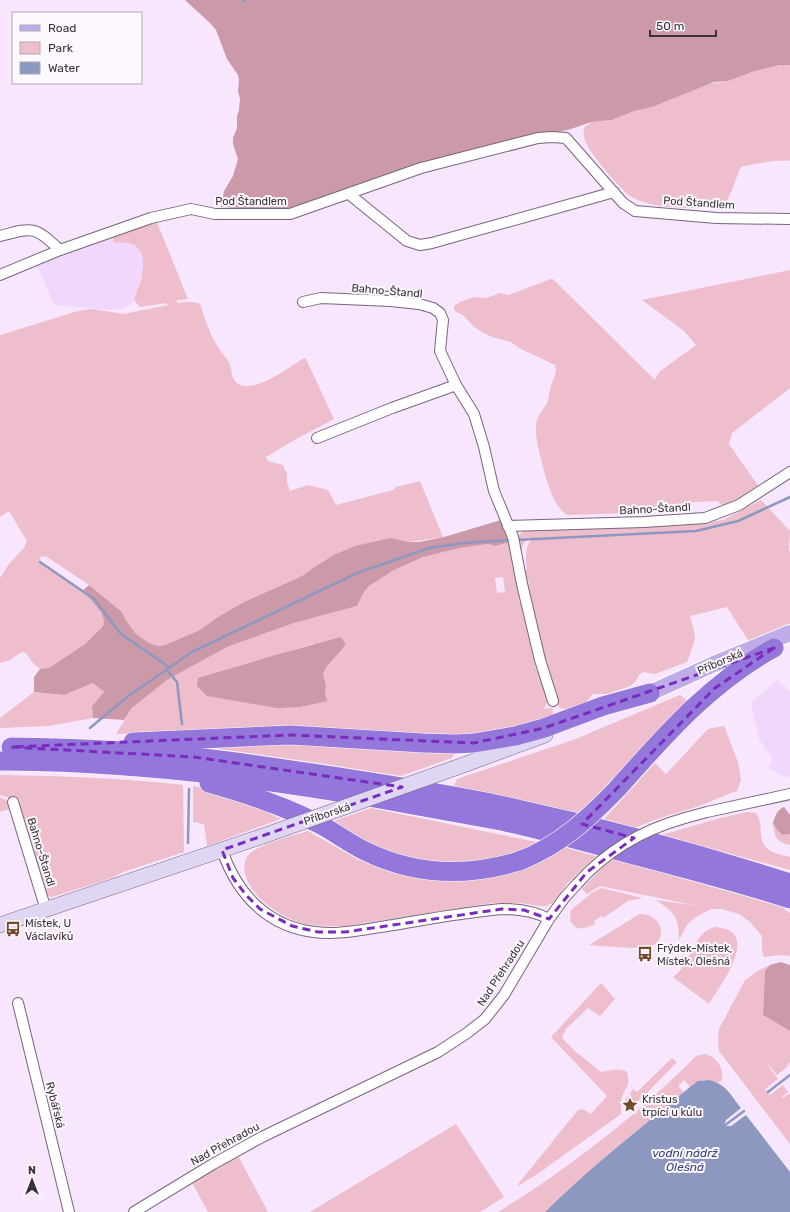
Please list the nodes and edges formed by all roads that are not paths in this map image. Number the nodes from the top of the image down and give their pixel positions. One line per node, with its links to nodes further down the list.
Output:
1 (614, 192): 2 (street); 2 (street, Pod Štandlem); 3 (street, Pod Štandlem)
2 (348, 194): 5 (street, Pod Štandlem)
3 (790, 219)
4 (0, 236): 5 (street)
5 (60, 250): 6 (street, Pod Štandlem)
6 (0, 275)
7 (303, 302): 8 (street, Bahno-Štandl)
8 (456, 384): 9 (street); 11 (street, Bahno-Štandl)
9 (317, 438)
10 (790, 472): 11 (street, Bahno-Štandl)
11 (508, 526): 15 (street, Bahno-Štandl)
12 (790, 633): 14 (main road, Příborská)
13 (782, 645): 14 (main road, Příborská); 17 (highway, bridge)
14 (650, 693): 16 (highway); 20 (main road, Příborská, bridge)
15 (553, 701)
16 (4, 752): 17 (highway); 21 (highway)
17 (95, 764): 22 (highway)
18 (790, 794): 24 (street, Nad Přehradou, bridge)
19 (13, 802): 23 (street, Bahno-Štandl)
20 (222, 850): 23 (main road, Příborská); 24 (street)
21 (790, 883)
22 (790, 899)
23 (46, 910): 25 (main road, Příborská)
24 (549, 919): 28 (street, Nad Přehradou)
25 (0, 925)
26 (18, 1003): 27 (street, Rybářská)
27 (69, 1212)
28 (134, 1212)

